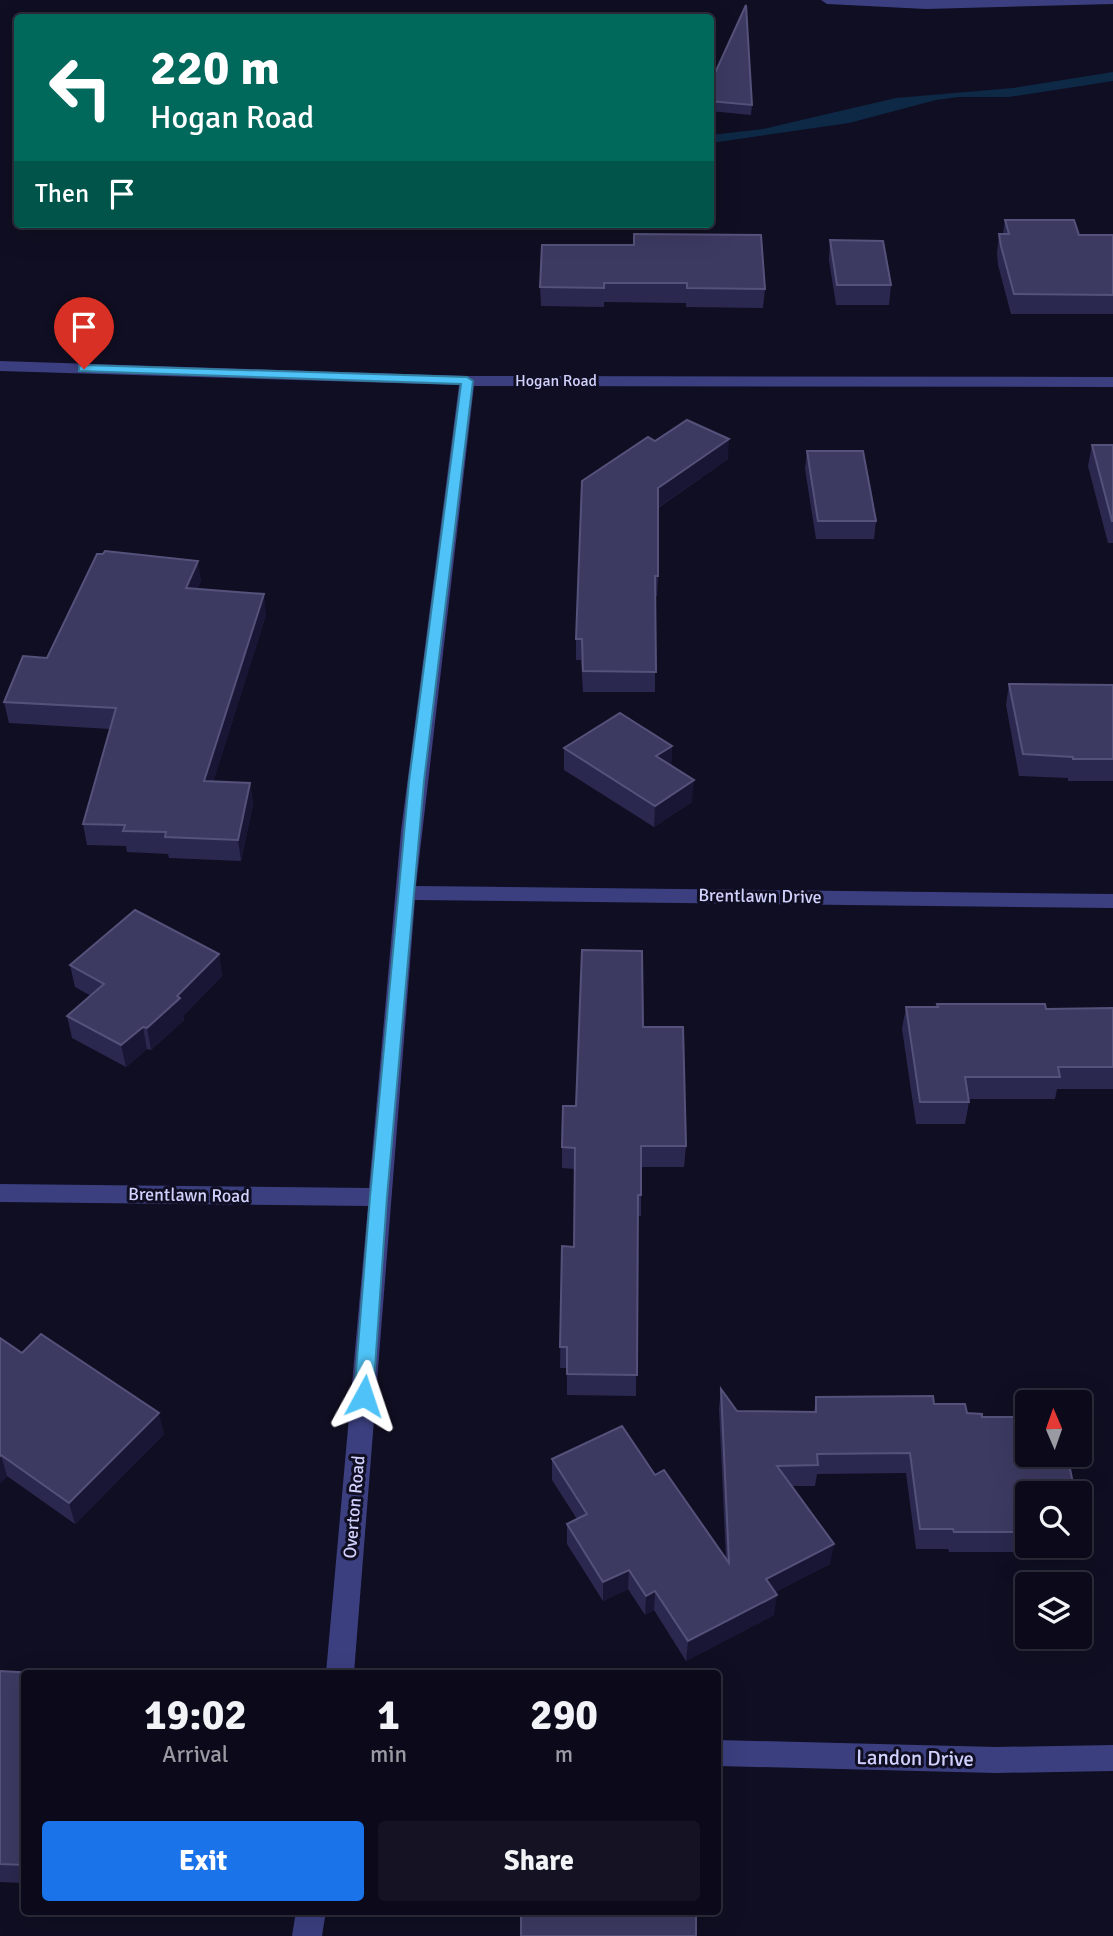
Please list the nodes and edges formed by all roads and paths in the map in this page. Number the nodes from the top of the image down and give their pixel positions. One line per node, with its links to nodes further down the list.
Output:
1 (827, 0): 2 (street)
2 (1113, 0)
3 (0, 366): 4 (street, Hogan Road)
4 (467, 381): 5 (street, Hogan Road); 6 (street, Overton Road)
5 (1113, 382)
6 (406, 893): 7 (street, Brentlawn Drive); 9 (street, Overton Road)
7 (1113, 901)
8 (0, 1193): 9 (street, Brentlawn Road)
9 (378, 1197): 10 (street, Overton Road)
10 (340, 1670)
11 (721, 1753): 12 (street, Landon Drive)
12 (1113, 1758)
13 (310, 1915): 14 (street)
14 (307, 1936)

